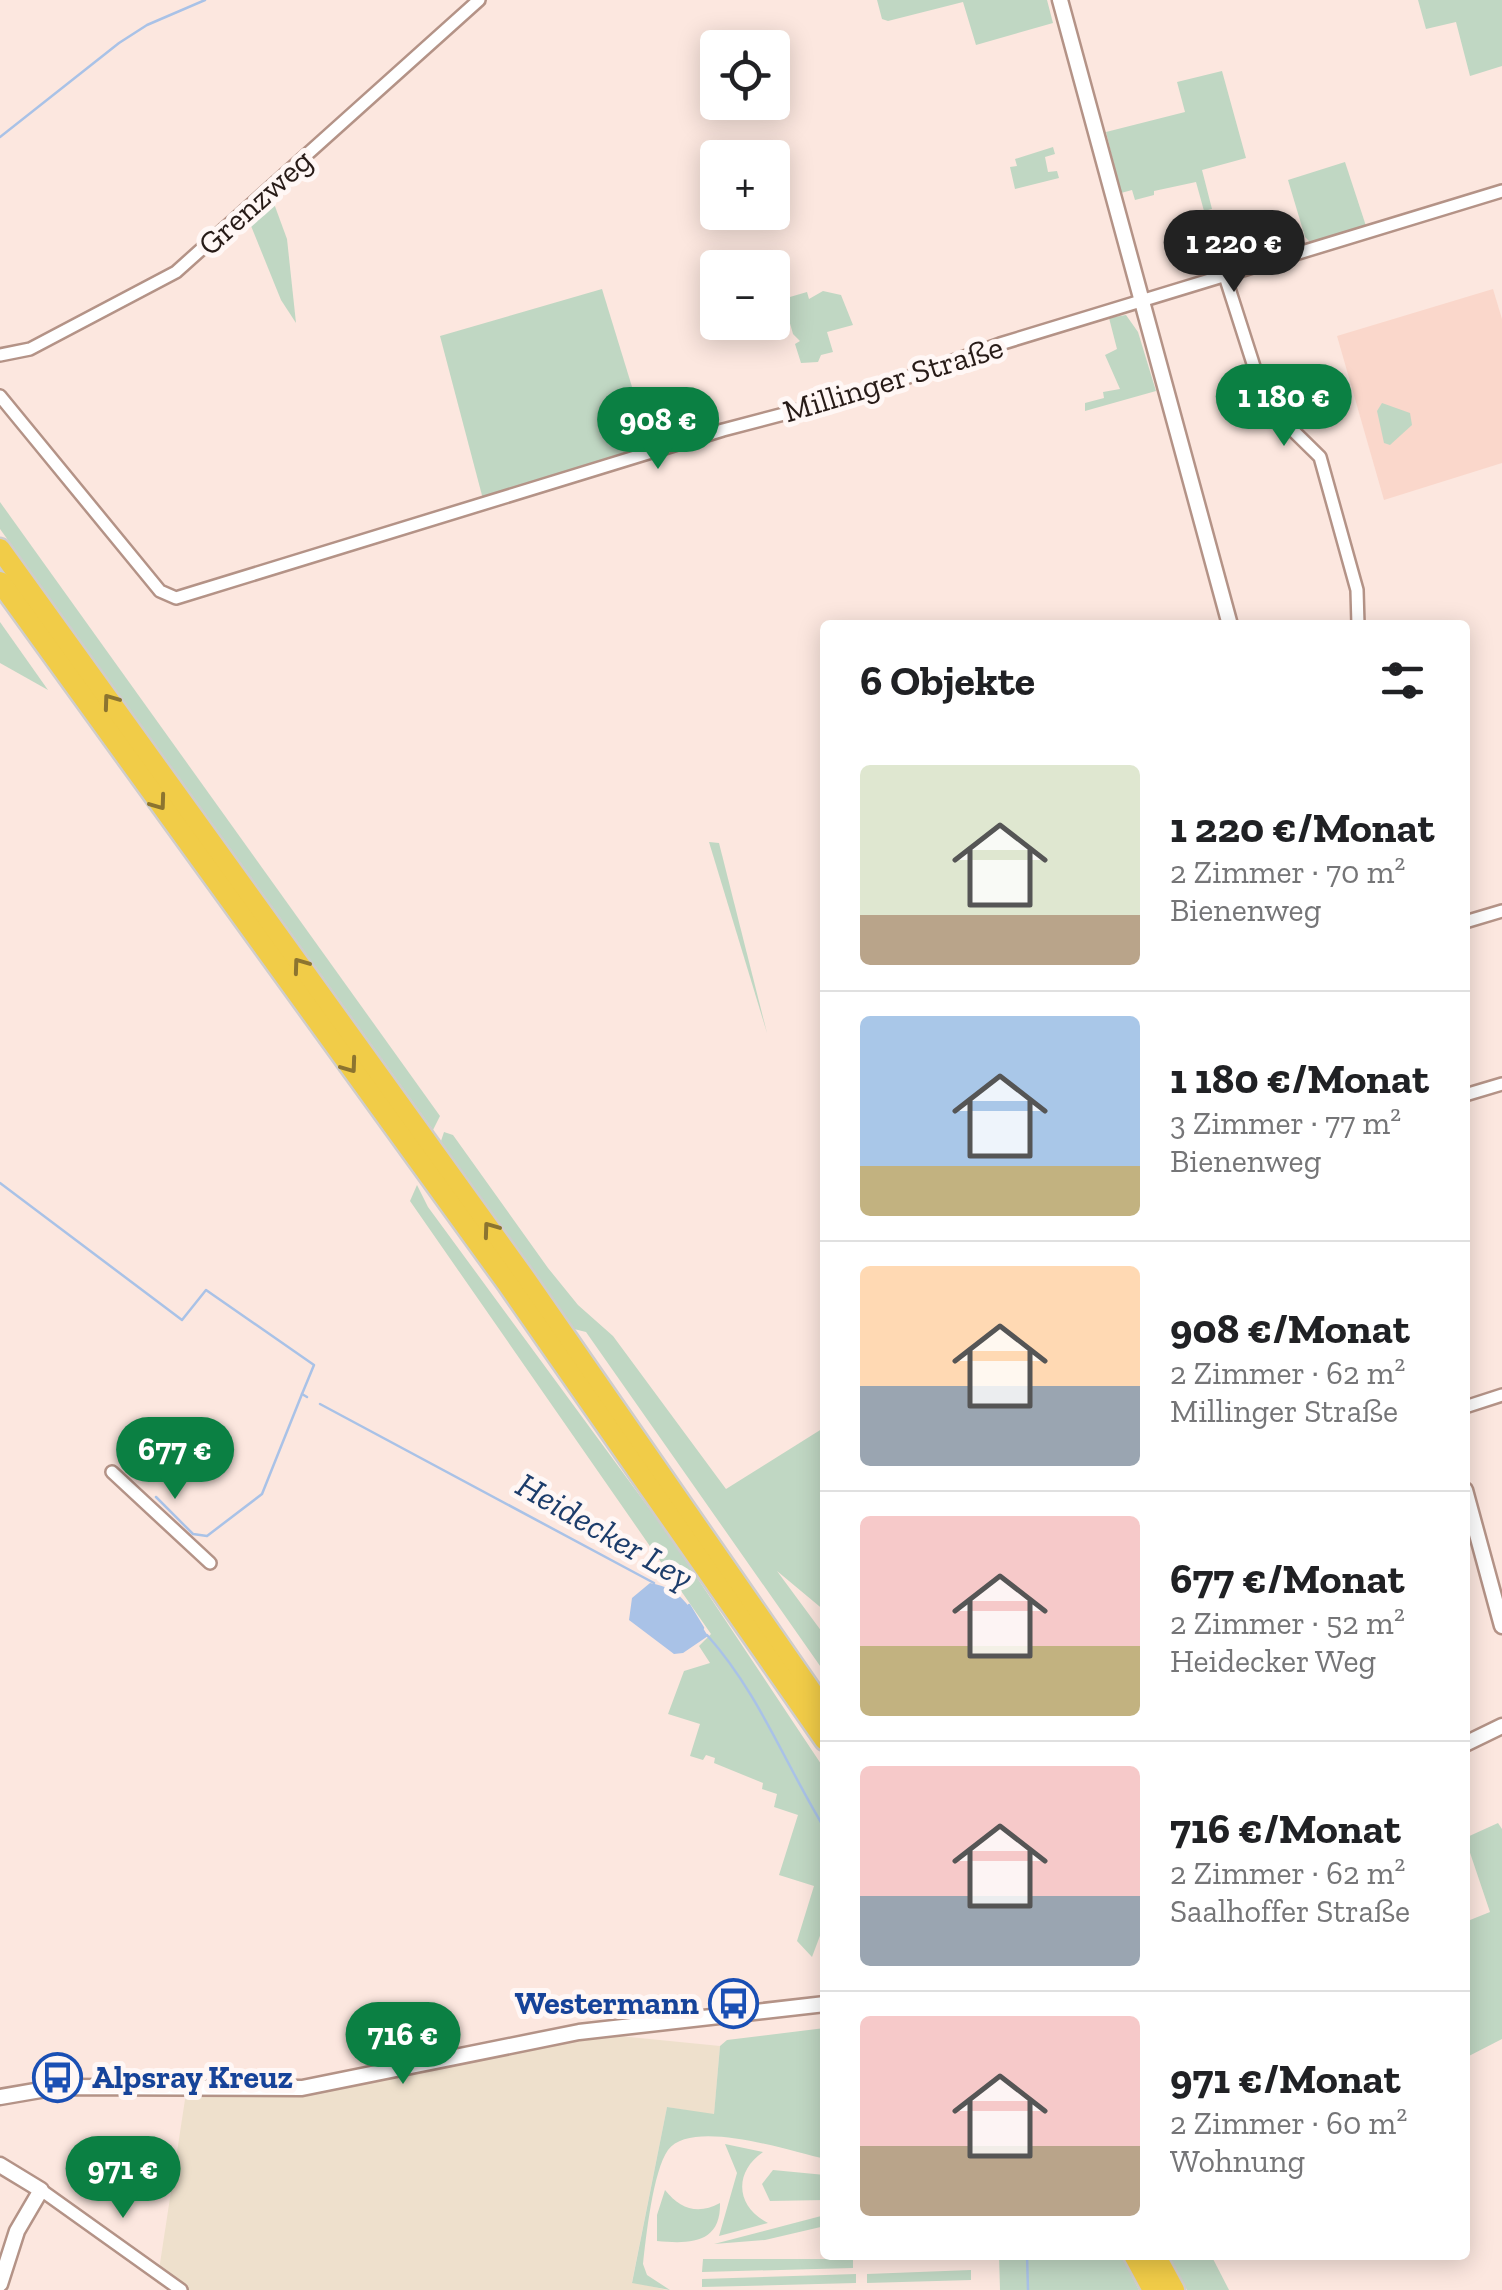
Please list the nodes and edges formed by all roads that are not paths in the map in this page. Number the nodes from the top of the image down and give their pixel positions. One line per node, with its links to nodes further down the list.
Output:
1 (479, 0): 6 (street, Grenzweg)
2 (1060, 0): 5 (street)
3 (1502, 191): 4 (street, Millinger Straße)
4 (1225, 276): 5 (street, Millinger Straße); 11 (street)
5 (1142, 302): 7 (street, Millinger Straße); 10 (street)
6 (0, 355)
7 (0, 396)
8 (0, 548): 22 (highway, one-way to 8)
9 (0, 582): 24 (highway, one-way to 24)
10 (1229, 620)
11 (1358, 620)
12 (1502, 910): 13 (street)
13 (1470, 920)
14 (1502, 1084): 15 (street)
15 (1470, 1094)
16 (1502, 1395): 17 (street)
17 (1470, 1405)
18 (112, 1472): 20 (street)
19 (1470, 1508): 21 (street)
20 (210, 1563)
21 (1502, 1626)
22 (820, 1704)
23 (1502, 1726): 25 (street)
24 (820, 1733)
25 (1470, 1742)
26 (820, 2005): 27 (street)
27 (0, 2097)
28 (0, 2164): 29 (street)
29 (41, 2190): 32 (street); 33 (street)
30 (1137, 2260): 34 (highway)
31 (1158, 2260): 35 (highway)
32 (0, 2284)
33 (182, 2290)
34 (1153, 2290)
35 (1174, 2290)

